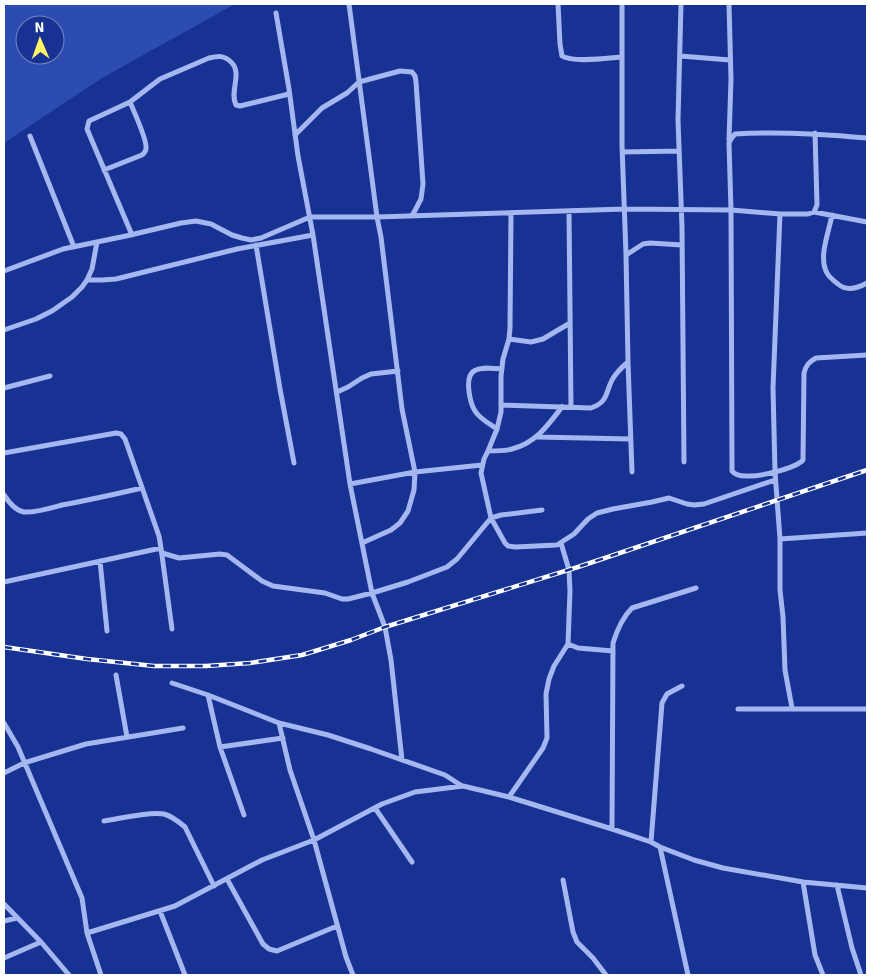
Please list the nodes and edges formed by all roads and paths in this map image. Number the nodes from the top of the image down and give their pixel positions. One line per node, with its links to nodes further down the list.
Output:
1 (349, 4): 10 (street)
2 (558, 4): 8 (street)
3 (622, 4): 8 (street)
4 (681, 4): 7 (street)
5 (728, 4): 9 (street)
6 (276, 13): 11 (street)
7 (680, 56): 9 (street); 18 (street)
8 (622, 57): 19 (street)
9 (730, 60): 17 (street)
10 (359, 82): 14 (street); 29 (street); 31 (street)
11 (289, 94): 12 (street); 14 (street)
12 (130, 102): 20 (street); 20 (street)
13 (815, 134): 16 (street); 17 (street); 25 (street)
14 (295, 135): 30 (street)
15 (30, 136): 38 (street)
16 (867, 138)
17 (729, 143): 23 (street)
18 (679, 151): 19 (street); 22 (street)
19 (622, 152): 21 (street)
20 (104, 170): 33 (street)
21 (625, 209): 22 (street); 24 (street); 39 (street)
22 (681, 209): 23 (street); 37 (street)
23 (731, 210): 27 (street); 66 (street)
24 (570, 211): 26 (street); 43 (street)
25 (814, 212): 27 (street); 28 (street)
26 (511, 213): 29 (street); 45 (street)
27 (780, 214): 66 (street)
28 (832, 215): 32 (street); 42 (street)
29 (412, 216): 31 (street)
30 (310, 217): 31 (street); 33 (street); 34 (street)
31 (377, 217): 49 (street)
32 (867, 222)
33 (132, 235): 35 (street)
34 (313, 235): 36 (street); 52 (street)
35 (97, 242): 38 (street); 41 (street)
36 (256, 245): 41 (street); 62 (street)
37 (682, 245): 39 (street); 61 (street)
38 (74, 247): 40 (street)
39 (626, 255): 47 (street)
40 (4, 271)
41 (87, 280): 44 (street)
42 (867, 283)
43 (570, 323): 45 (street); 55 (street)
44 (4, 330)
45 (509, 339): 48 (street)
46 (867, 355): 66 (street)
47 (628, 362): 55 (street); 58 (street)
48 (502, 369): 53 (street); 56 (street)
49 (398, 371): 52 (street); 64 (street)
50 (50, 376): 51 (street)
51 (4, 388)
52 (336, 392): 68 (street)
53 (501, 405): 54 (street); 56 (street)
54 (562, 407): 55 (street); 57 (street)
55 (571, 407)
56 (497, 429): 59 (street)
57 (538, 437): 58 (street); 59 (street)
58 (632, 439): 65 (street)
59 (488, 451): 63 (street)
60 (4, 453): 69 (street)
61 (684, 462)
62 (294, 463)
63 (482, 465): 64 (street); 72 (street)
64 (415, 472): 68 (street); 75 (street)
65 (632, 472)
66 (775, 472): 67 (street)
67 (775, 480): 74 (street); 76 (street)
68 (350, 484): 75 (street)
69 (142, 488): 70 (street); 77 (street)
70 (4, 495)
71 (542, 510): 72 (street)
72 (491, 518): 76 (street); 81 (street)
73 (867, 533): 74 (street)
74 (780, 539): 90 (street)
75 (362, 543): 81 (street)
76 (561, 543): 84 (street)
77 (162, 551): 78 (street); 81 (street); 82 (street)
78 (100, 561): 79 (street); 83 (street)
79 (4, 582)
80 (696, 588): 85 (street)
81 (372, 593): 99 (street)
82 (172, 629)
83 (107, 630)
84 (568, 644): 85 (street); 103 (street)
85 (613, 651): 107 (street)
86 (116, 675): 96 (street)
87 (172, 683): 89 (street)
88 (682, 686): 109 (street)
89 (208, 695): 94 (street); 98 (street)
90 (792, 708): 91 (street); 92 (street)
91 (738, 709)
92 (867, 709)
93 (4, 723): 100 (street)
94 (279, 723): 97 (street); 99 (street)
95 (183, 728): 96 (street)
96 (127, 737): 100 (street)
97 (282, 738): 98 (street); 108 (street)
98 (220, 747): 105 (street)
99 (402, 760): 102 (street)
100 (24, 763): 101 (street); 123 (street)
101 (4, 773)
102 (463, 786): 103 (street); 104 (street)
103 (509, 798): 107 (street)
104 (375, 808): 108 (street); 111 (street)
105 (244, 815)
106 (104, 821): 116 (street)
107 (612, 829): 109 (street)
108 (314, 840): 112 (street); 122 (street)
109 (651, 842): 110 (street)
110 (660, 847): 114 (street); 131 (street)
111 (412, 862)
112 (227, 879): 116 (street); 122 (street)
113 (562, 880): 130 (street)
114 (804, 882): 115 (street); 132 (street)
115 (837, 885): 117 (street); 133 (street)
116 (214, 886): 119 (street)
117 (867, 888)
118 (4, 904): 120 (street)
119 (160, 910): 123 (street); 128 (street)
120 (17, 918): 121 (street); 124 (street)
121 (4, 921)
122 (337, 926): 129 (street)
123 (87, 933): 127 (street)
124 (41, 942): 125 (street); 126 (street)
125 (4, 958)
126 (69, 975)
127 (101, 975)
128 (185, 975)
129 (352, 975)
130 (606, 975)
131 (688, 975)
132 (823, 975)
133 (861, 975)

